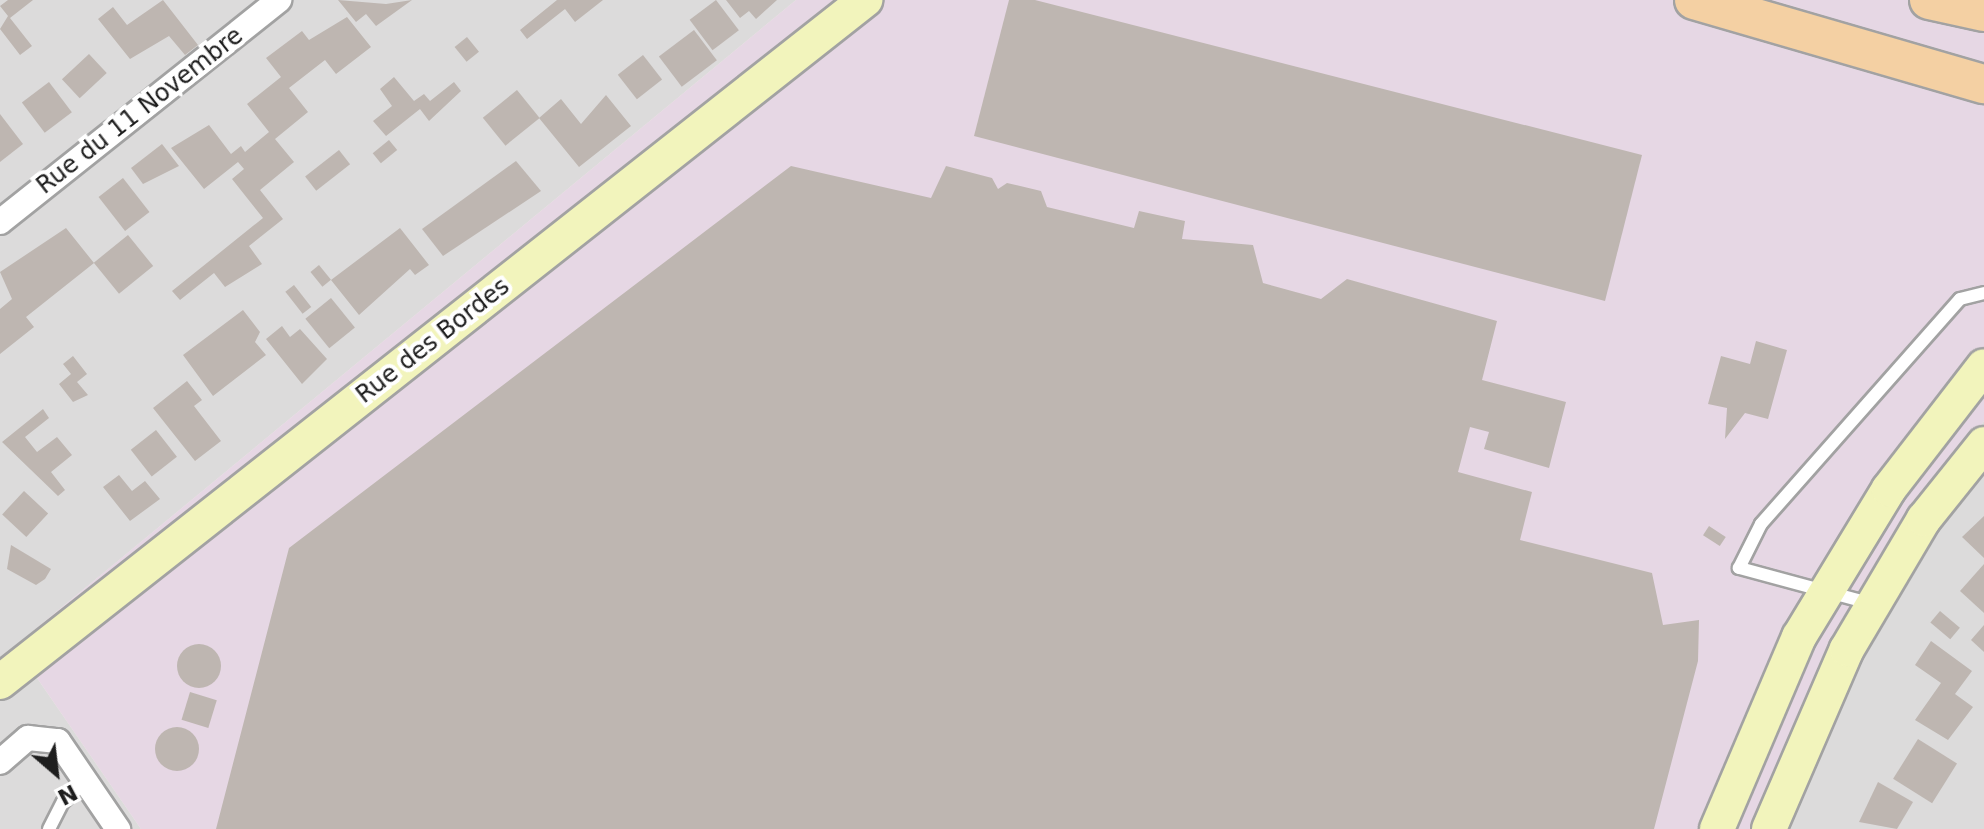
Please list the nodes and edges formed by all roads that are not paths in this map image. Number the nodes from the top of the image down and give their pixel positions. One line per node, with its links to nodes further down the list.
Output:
1 (279, 0): 7 (street, Rue du 11 Novembre)
2 (865, 0): 13 (street, Rue des Bordes)
3 (1694, 0): 6 (main road)
4 (1929, 0): 5 (main road)
5 (1984, 12)
6 (1984, 84)
7 (0, 222)
8 (1984, 293): 11 (lane)
9 (1984, 366): 11 (street)
10 (1984, 444): 12 (street)
11 (1828, 588): 12 (lane); 18 (street)
12 (1873, 604): 19 (street)
13 (0, 682)
14 (0, 762): 15 (street)
15 (86, 781): 16 (lane); 17 (street)
16 (49, 829)
17 (118, 829)
18 (1717, 829)
19 (1769, 829)

